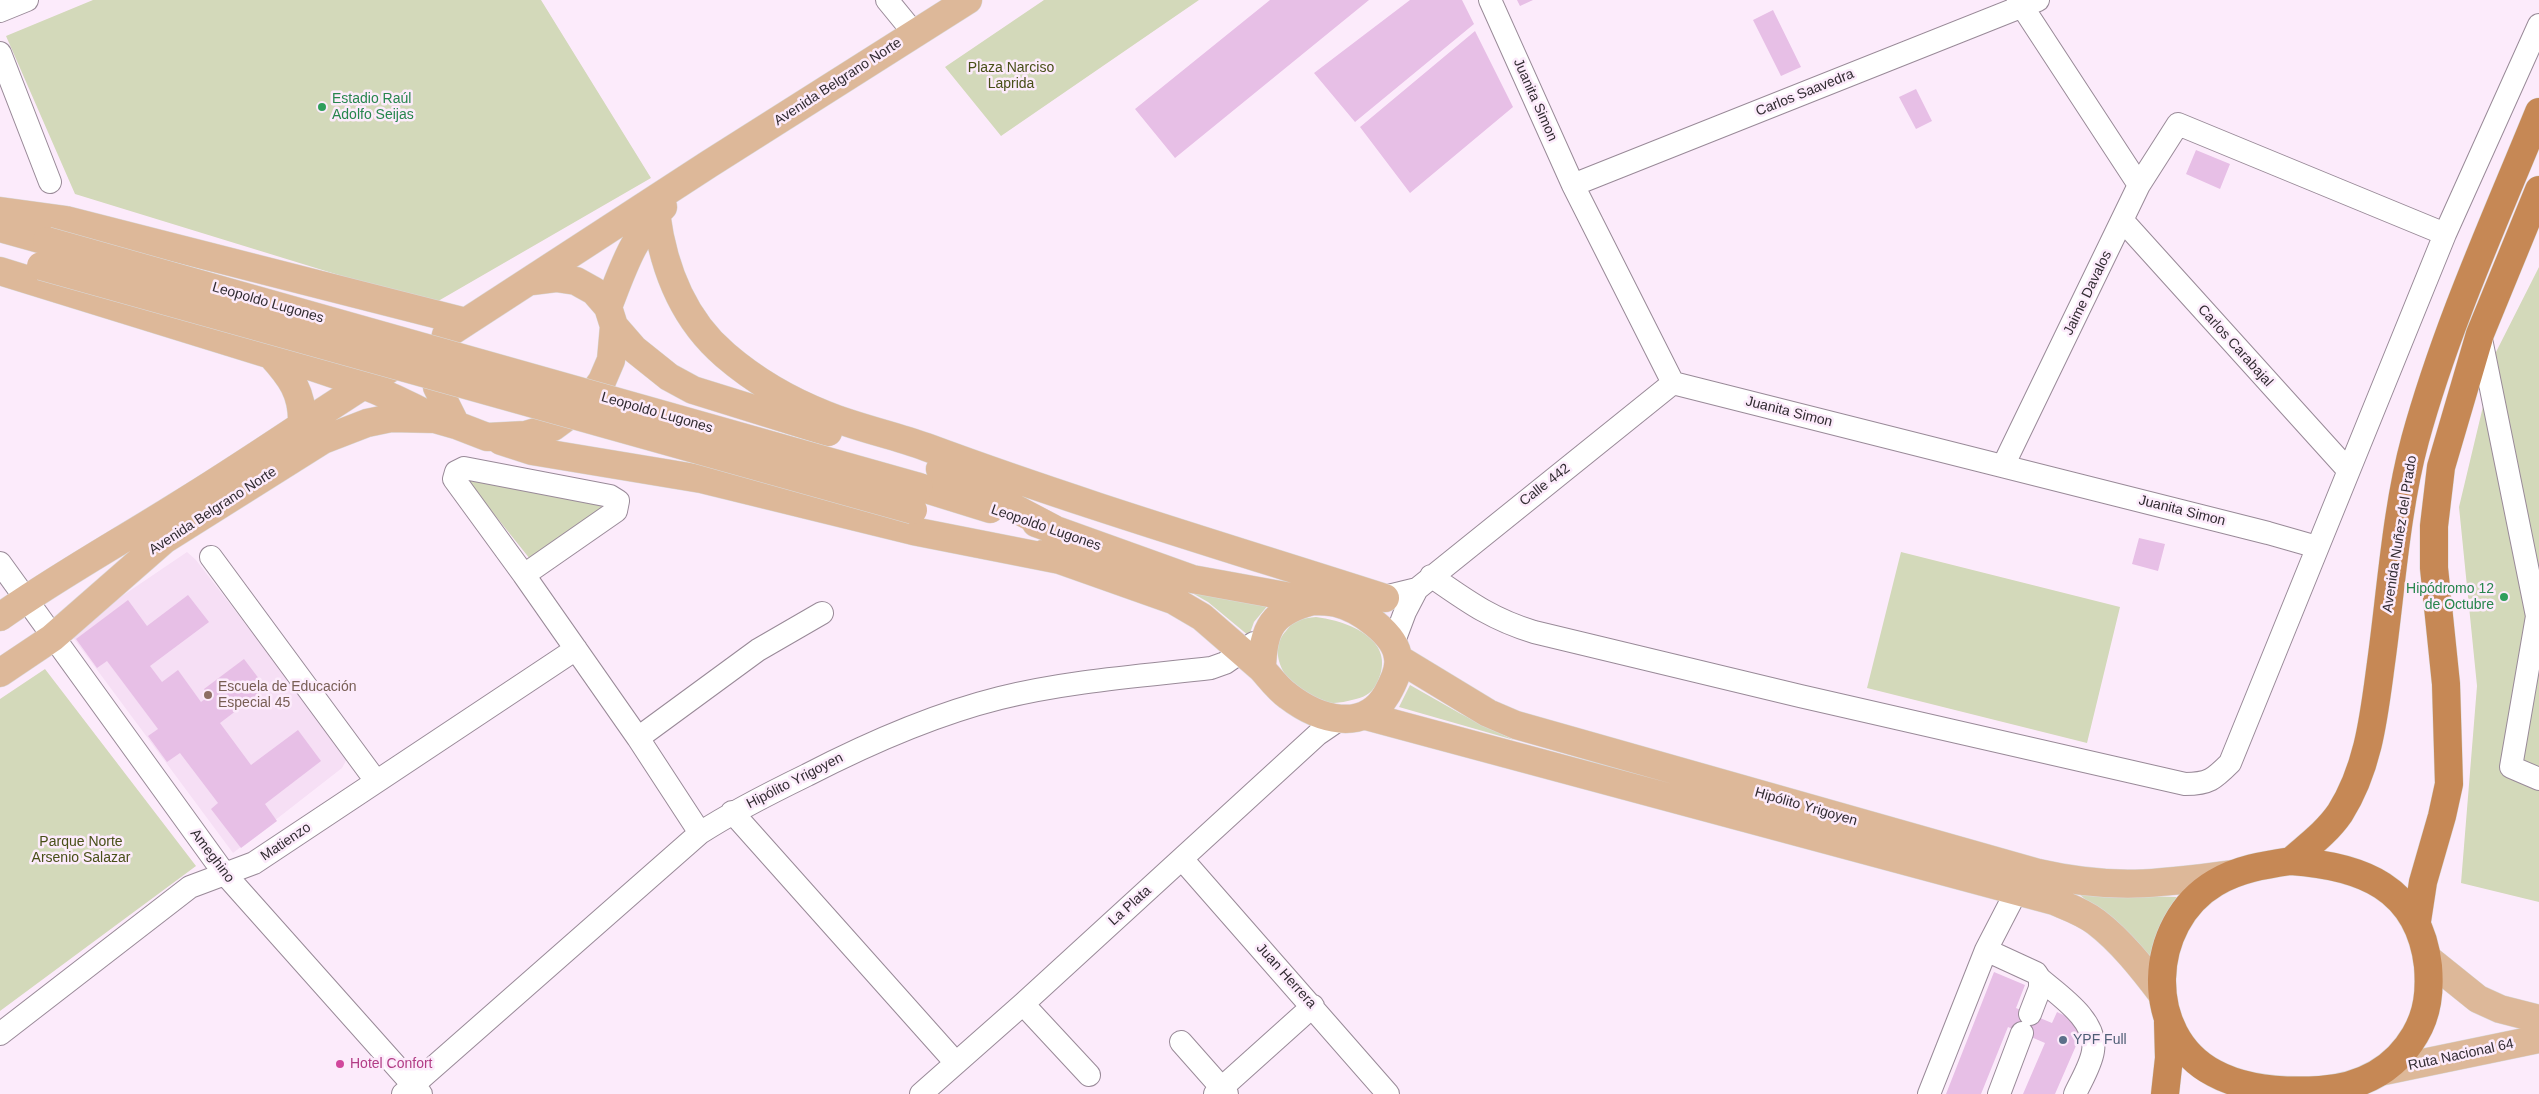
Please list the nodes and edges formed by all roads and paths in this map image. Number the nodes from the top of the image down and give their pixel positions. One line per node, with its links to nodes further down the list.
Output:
1 (27, 0): 6 (street)
2 (887, 0): 8 (street)
3 (968, 0): 8 (main road, Avenida Belgrano Norte)
4 (1490, 0): 14 (street, Juanita Simon)
5 (2026, 2): 13 (street); 14 (street, Carlos Saavedra)
6 (0, 11)
7 (2539, 25): 20 (street)
8 (914, 33): 11 (main road, Avenida Belgrano Norte)
9 (0, 53): 12 (street)
10 (2539, 112): 64 (highway, Avenida Nuñez del Prado)
11 (709, 164): 17 (main road, Avenida Belgrano Norte); 24 (main road, Avenida Belgrano Norte)
12 (50, 182)
13 (2139, 185): 18 (street, Jaime Davalos); 20 (street, Jaime Davalos)
14 (1573, 186): 29 (street, Juanita Simon)
15 (2539, 190): 27 (highway)
16 (0, 211): 26 (main road)
17 (656, 213): 25 (main road, Avenida Belgrano Norte); 32 (main road)
18 (2123, 221): 36 (street, Jaime Davalos); 37 (street, Carlos Carabajal)
19 (0, 228): 21 (main road, Leopoldo Lugones)
20 (2446, 234): 37 (street)
21 (44, 254): 22 (main road, Leopoldo Lugones); 38 (main road, Leopoldo Lugones, bridge)
22 (0, 255)
23 (0, 271): 28 (main road)
24 (531, 282): 25 (main road); 26 (main road)
25 (611, 316): 31 (main road); 35 (main road)
26 (456, 328): 30 (main road, Avenida Belgrano Norte); 33 (main road)
27 (2480, 334): 51 (street); 68 (highway)
28 (271, 355): 30 (main road); 34 (main road)
29 (1673, 383): 36 (street, Juanita Simon); 45 (street, Calle 442)
30 (364, 384): 33 (main road); 34 (main road, Avenida Belgrano Norte)
31 (752, 408): 32 (main road); 39 (main road)
32 (827, 416): 46 (main road)
33 (446, 422): 35 (main road); 52 (main road, Avenida Belgrano Norte)
34 (302, 424): 47 (main road, Avenida Belgrano Norte)
35 (487, 437): 42 (main road)
36 (2003, 466): 40 (street, Juanita Simon)
37 (2348, 470): 40 (street)
38 (916, 498): 39 (main road, Leopoldo Lugones); 42 (main road, Leopoldo Lugones)
39 (1054, 528): 48 (main road, Leopoldo Lugones)
40 (2317, 547): 45 (street)
41 (210, 557): 60 (street)
42 (1060, 560): 55 (main road, Leopoldo Lugones)
43 (0, 563): 47 (street, Ameghino)
44 (524, 575): 44 (street); 53 (street)
45 (1424, 582): 46 (street, Calle 442); 54 (street, Calle 442)
46 (1386, 598): 48 (street, Calle 442)
47 (25, 599): 50 (main road, Avenida Belgrano Norte); 52 (street, Ameghino)
48 (1324, 602): 54 (main road); 55 (main road)
49 (822, 613): 58 (street)
50 (0, 617)
51 (2538, 617): 59 (street)
52 (52, 638): 56 (main road, Avenida Belgrano Norte); 65 (street, Ameghino)
53 (576, 649): 58 (street); 60 (street, Matienzo)
54 (1396, 652): 57 (main road); 66 (main road, Hipólito Yrigoyen)
55 (1253, 660): 57 (main road); 61 (street, Hipólito Yrigoyen)
56 (0, 673)
57 (1353, 718): 63 (street, La Plata); 67 (main road, Hipólito Yrigoyen)
58 (638, 738): 62 (street)
59 (2539, 779)
60 (376, 782): 65 (street, Matienzo)
61 (732, 812): 62 (street, Hipólito Yrigoyen); 80 (street)
62 (700, 833): 84 (street, Hipólito Yrigoyen)
63 (1182, 859): 73 (street, La Plata); 74 (street, Juan Herrera)
64 (2291, 861): 66 (highway); 68 (highway)
65 (224, 873): 77 (street, Matienzo); 84 (street, Ameghino)
66 (2232, 874): 72 (highway)
67 (2016, 892): 69 (street); 72 (main road, Hipólito Yrigoyen)
68 (2417, 921): 70 (highway)
69 (1986, 950): 71 (street); 88 (street)
70 (2427, 958): 75 (main road); 81 (highway)
71 (2040, 979): 89 (street); 90 (street)
72 (2162, 994): 76 (highway)
73 (1023, 1004): 80 (street, La Plata); 82 (street)
74 (1312, 1006): 85 (street); 87 (street, Juan Herrera)
75 (2539, 1019)
76 (2168, 1022): 83 (highway); 91 (highway)
77 (0, 1034)
78 (2539, 1040): 81 (main road, Ruta Nacional 64)
79 (1180, 1042): 85 (street)
80 (956, 1063): 86 (street, La Plata)
81 (2384, 1072): 83 (highway)
82 (1089, 1076)
83 (2272, 1090): 92 (highway)
84 (412, 1091)
85 (1221, 1092)
86 (921, 1094)
87 (1388, 1094)
88 (1929, 1094)
89 (1999, 1094)
90 (2075, 1094)
91 (2166, 1094)
92 (2232, 1094)

